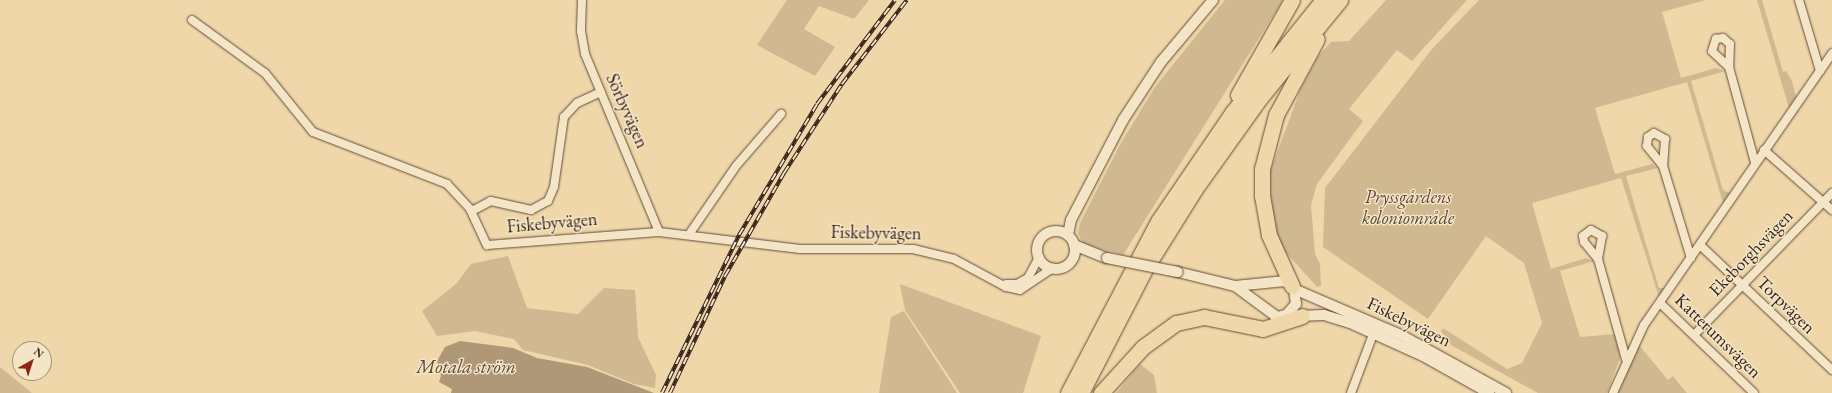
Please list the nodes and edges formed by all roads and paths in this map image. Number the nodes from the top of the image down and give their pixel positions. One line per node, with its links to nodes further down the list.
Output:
1 (582, 0): 11 (street, Sörbyvägen)
2 (1213, 0): 21 (street)
3 (1292, 0): 13 (highway)
4 (1323, 0): 13 (highway)
5 (1341, 0): 37 (highway); 48 (highway)
6 (1799, 0): 10 (street)
7 (192, 20): 20 (street, Fiskebyvägen)
8 (1832, 53): 10 (street)
9 (1729, 67): 15 (street)
10 (1820, 71): 14 (street)
11 (601, 92): 20 (street); 23 (street, Sörbyvägen)
12 (781, 114): 24 (street)
13 (1216, 137): 47 (highway)
14 (1764, 150): 15 (street); 18 (street)
15 (1755, 163): 27 (street)
16 (1663, 166): 30 (street)
17 (1832, 193): 18 (street, Ekeborghsvägen)
18 (1823, 201): 19 (street); 35 (street, Ekeborghsvägen)
19 (1832, 210)
20 (472, 211): 23 (street, Fiskebyvägen)
21 (1071, 220): 22 (street); 25 (street)
22 (1057, 231): 25 (street); 28 (street)
23 (659, 232): 24 (street, Fiskebyvägen)
24 (690, 233): 34 (street, Fiskebyvägen)
25 (1068, 236): 26 (street)
26 (1074, 245): 29 (street, Fiskebyvägen); 32 (street)
27 (1700, 245): 30 (street); 35 (street, Torpvägen)
28 (1038, 257): 33 (street); 34 (street, Fiskebyvägen)
29 (1104, 257): 32 (street, Fiskebyvägen); 36 (street, Fiskebyvägen, bridge)
30 (1691, 258): 38 (street)
31 (1598, 259): 45 (street)
32 (1071, 260): 33 (street)
33 (1053, 268): 34 (street, Fiskebyvägen)
34 (996, 281)
35 (1742, 285): 44 (street, Ekeborghsvägen); 46 (street, Torpvägen)
36 (1235, 286): 37 (street, Fiskebyvägen); 39 (street, Fiskebyvägen)
37 (1293, 287): 39 (street); 42 (street, Fiskebyvägen)
38 (1660, 303): 44 (street, Katterumsvägen); 45 (street)
39 (1284, 316): 40 (street, Fiskebyvägen); 41 (highway)
40 (1302, 316): 41 (highway); 43 (street, Fiskebyvägen)
41 (1238, 324): 49 (highway)
42 (1378, 324): 43 (street); 52 (street, Fiskebyvägen)
43 (1373, 334): 50 (street); 51 (street, Fiskebyvägen)
44 (1694, 335): 54 (street, Katterumsvägen)
45 (1626, 359): 53 (street)
46 (1832, 370)
47 (1068, 393)
48 (1081, 393)
49 (1101, 393)
50 (1351, 393)
51 (1489, 393)
52 (1506, 393)
53 (1613, 393)
54 (1754, 393)

